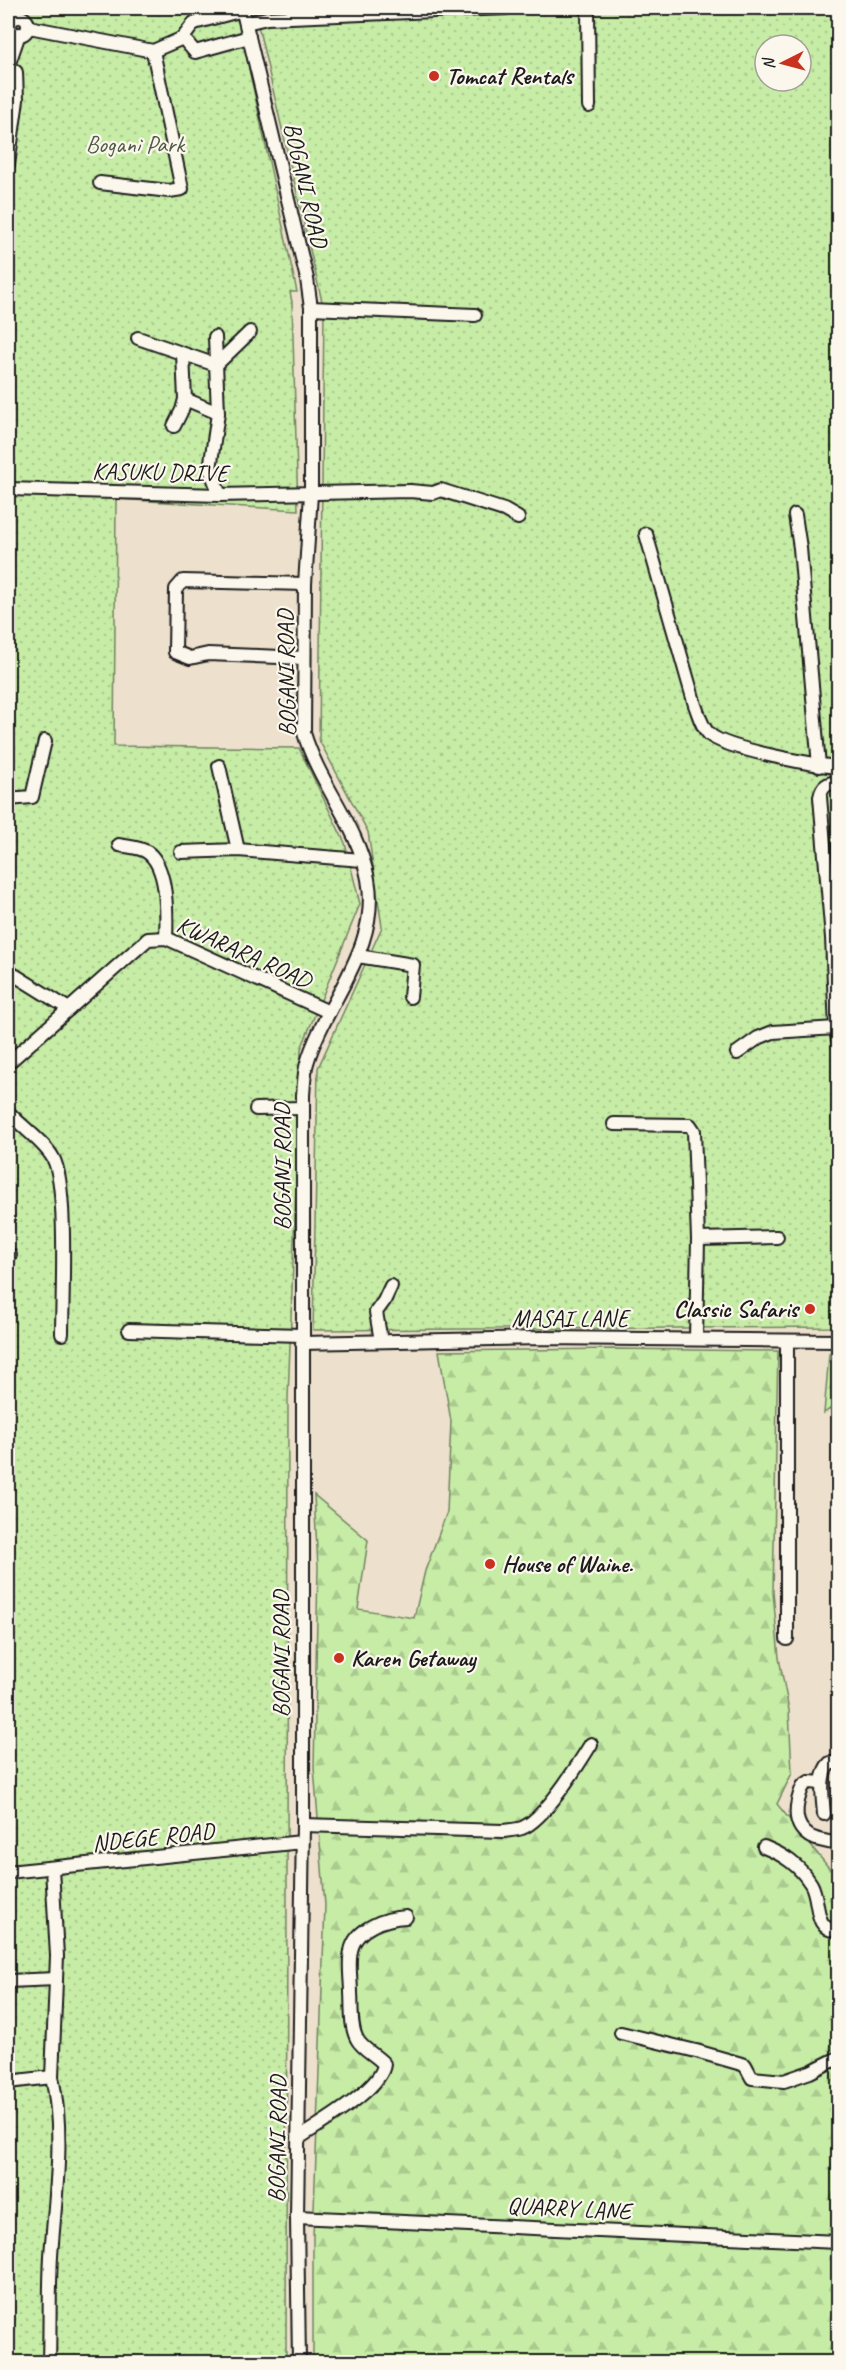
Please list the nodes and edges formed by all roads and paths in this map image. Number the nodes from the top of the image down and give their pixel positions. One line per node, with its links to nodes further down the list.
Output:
1 (482, 8): 2 (street); 4 (street)
2 (506, 8)
3 (588, 8): 9 (street)
4 (244, 14): 6 (street, BOGANI ROAD); 7 (street)
5 (23, 21): 8 (street); 10 (street)
6 (249, 37): 7 (street); 12 (street, BOGANI ROAD)
7 (183, 38): 8 (street)
8 (153, 51): 11 (street)
9 (589, 106)
10 (8, 165)
11 (100, 183)
12 (311, 308): 13 (street); 23 (street, BOGANI ROAD)
13 (475, 315)
14 (250, 332): 18 (street)
15 (215, 337): 18 (street)
16 (138, 338): 17 (street)
17 (183, 354): 18 (street); 19 (street)
18 (216, 365): 20 (street)
19 (184, 399): 20 (street); 21 (street)
20 (218, 413): 24 (street)
21 (174, 426)
22 (8, 489): 24 (street, KASUKU DRIVE)
23 (311, 494): 24 (street, KASUKU DRIVE); 26 (street, KASUKU DRIVE); 28 (street, BOGANI ROAD)
24 (220, 495)
25 (795, 515): 32 (street)
26 (518, 518)
27 (646, 534): 32 (street)
28 (305, 584): 29 (street, BOGANI ROAD); 29 (street)
29 (304, 658): 39 (street, BOGANI ROAD)
30 (45, 741): 35 (street)
31 (219, 766): 37 (street)
32 (819, 766): 33 (street)
33 (838, 767)
34 (838, 782): 41 (street)
35 (8, 799)
36 (119, 845): 40 (street)
37 (238, 850): 38 (street); 39 (street)
38 (181, 852)
39 (362, 860): 42 (street, BOGANI ROAD)
40 (166, 938): 45 (street, KWARARA ROAD); 46 (street, KWARARA ROAD)
41 (835, 938): 47 (street)
42 (358, 956): 44 (street); 46 (street, BOGANI ROAD)
43 (8, 971): 45 (street)
44 (410, 997)
45 (69, 1009): 50 (street, KWARARA ROAD)
46 (329, 1012): 51 (street, BOGANI ROAD)
47 (836, 1028): 48 (street); 49 (street)
48 (838, 1041)
49 (737, 1053)
50 (8, 1063)
51 (303, 1108): 52 (street); 60 (street, BOGANI ROAD)
52 (256, 1109)
53 (8, 1112): 59 (street)
54 (614, 1124): 56 (street)
55 (777, 1237): 56 (street)
56 (698, 1239): 61 (street)
57 (391, 1286): 62 (street)
58 (129, 1330): 60 (street, MASAI LANE)
59 (62, 1334)
60 (302, 1339): 62 (street, MASAI LANE); 70 (street, BOGANI ROAD)
61 (696, 1340): 62 (street, MASAI LANE); 63 (street, MASAI LANE)
62 (381, 1341)
63 (787, 1341): 64 (street, MASAI LANE); 65 (street)
64 (838, 1341)
65 (787, 1639)
66 (591, 1744): 70 (street)
67 (838, 1763): 68 (street)
68 (822, 1783): 69 (street); 72 (street)
69 (824, 1814)
70 (303, 1826): 71 (street, BOGANI ROAD)
71 (302, 1842): 74 (street, NDEGE ROAD); 84 (street, BOGANI ROAD)
72 (833, 1843)
73 (764, 1847): 77 (street)
74 (52, 1868): 75 (street, NDEGE ROAD); 78 (street)
75 (8, 1872)
76 (406, 1917): 84 (street)
77 (838, 1931)
78 (56, 1979): 79 (street); 82 (street)
79 (8, 1981)
80 (621, 2033): 81 (street)
81 (838, 2058)
82 (52, 2077): 83 (street); 87 (street)
83 (8, 2082)
84 (299, 2138): 85 (street, BOGANI ROAD)
85 (297, 2217): 86 (street, QUARRY LANE); 88 (street, BOGANI ROAD)
86 (838, 2242)
87 (49, 2362)
88 (299, 2362)

